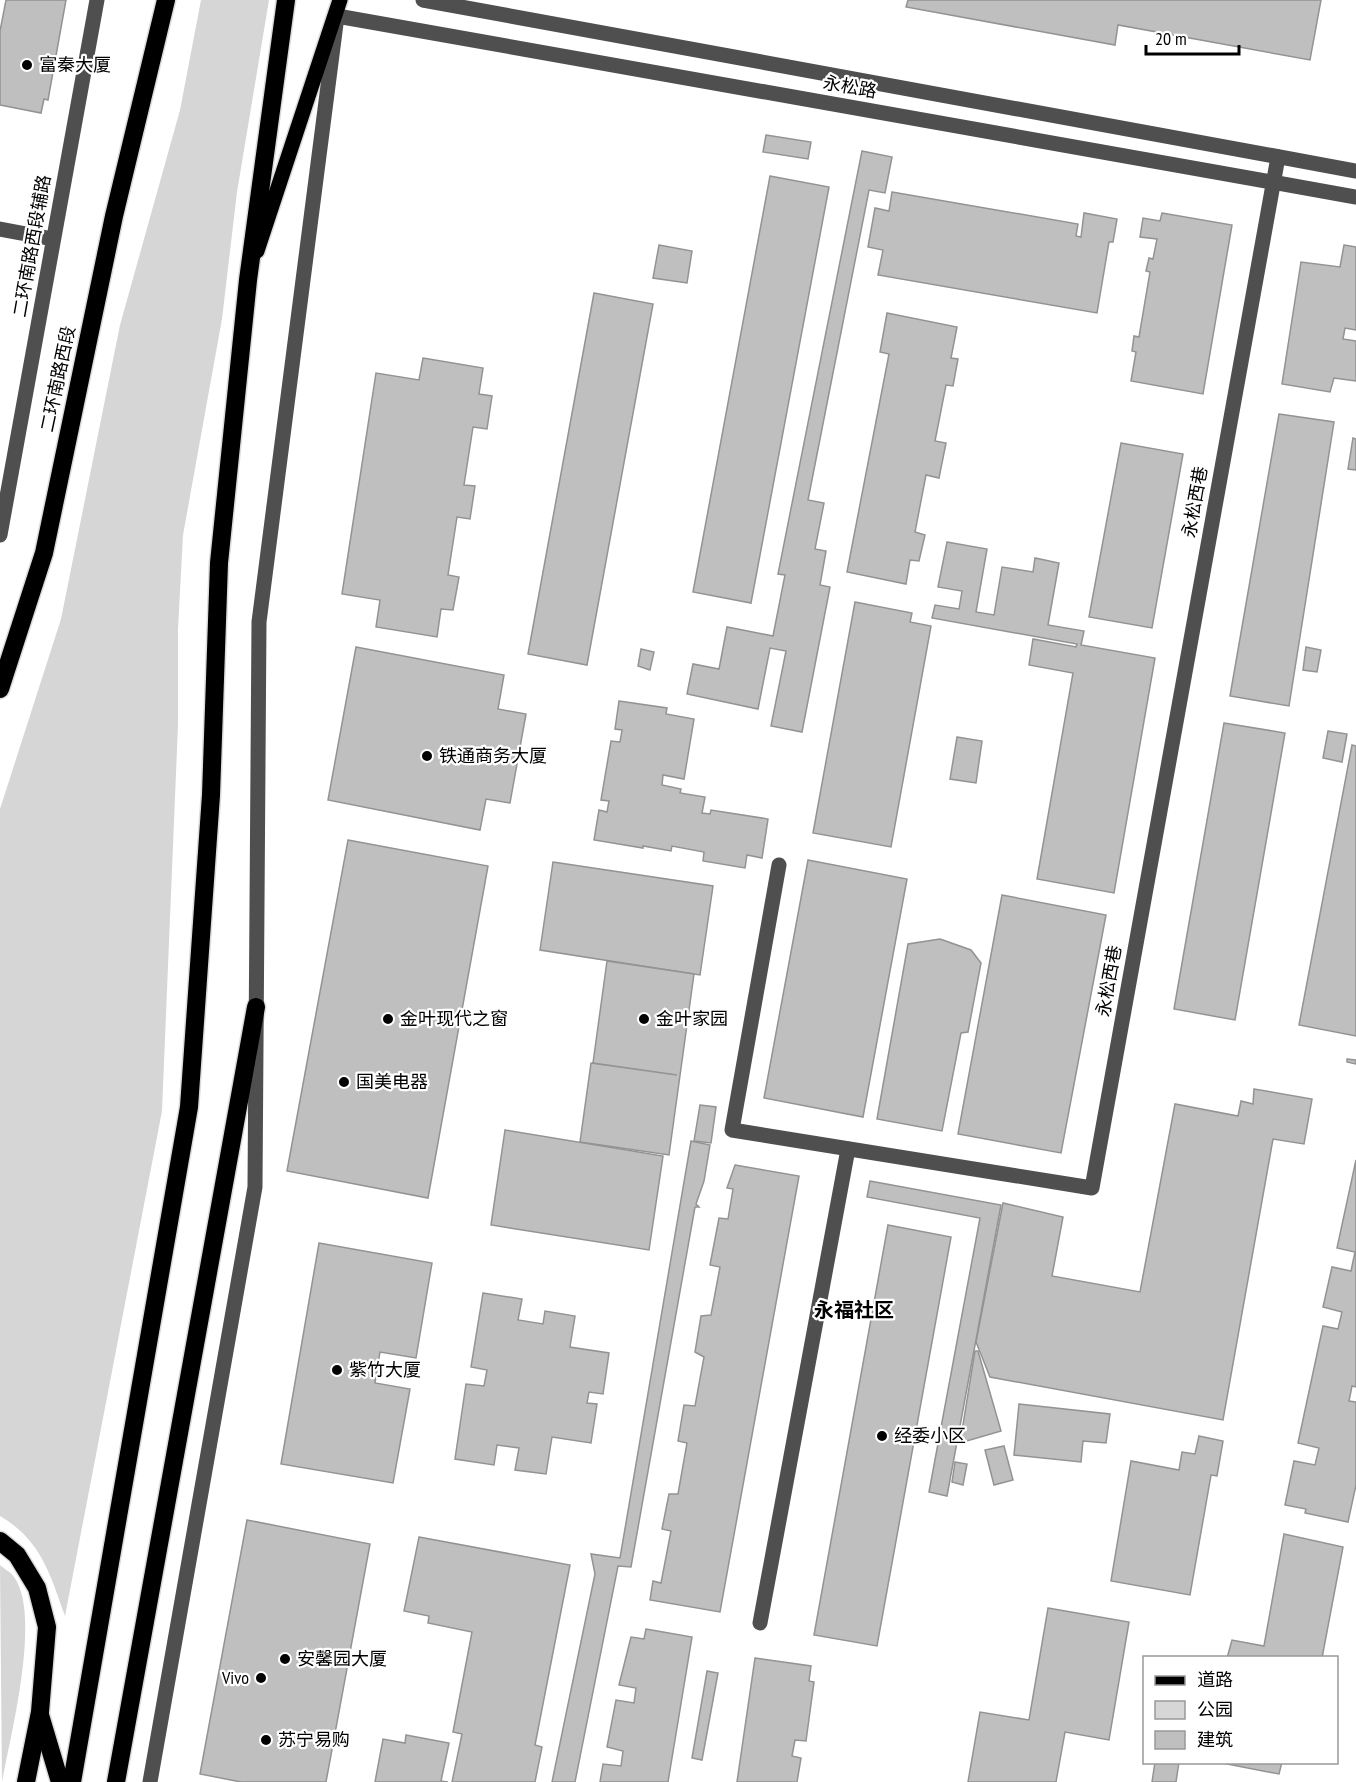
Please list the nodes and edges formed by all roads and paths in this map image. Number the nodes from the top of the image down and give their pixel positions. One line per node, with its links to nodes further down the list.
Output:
1 (97, 0): 14 (street, 二环南路西段辅路)
2 (158, 0): 8 (main road, 二环南路西段)
3 (166, 0): 8 (highway, 二环南路西段)
4 (286, 0): 15 (highway)
5 (340, 0): 7 (main road)
6 (423, 0): 9 (street, 永松路)
7 (337, 16): 11 (street, 永松路); 15 (main road); 19 (street)
8 (148, 75): 17 (highway, 二环南路西段)
9 (1278, 157): 10 (street, 永松路); 11 (street, 永松西巷)
10 (1356, 171)
11 (1273, 182): 12 (street, 永松路); 20 (street, 永松西巷)
12 (1356, 197)
13 (0, 229): 14 (street)
14 (53, 239): 16 (street, 二环南路西段辅路)
15 (248, 279): 26 (highway)
16 (0, 535)
17 (0, 689)
18 (779, 865): 20 (street, 永松西巷)
19 (256, 1007): 27 (highway); 28 (street)
20 (848, 1149): 22 (street)
21 (0, 1541): 23 (highway)
22 (760, 1623)
23 (40, 1712): 24 (highway); 25 (highway)
24 (26, 1782)
25 (60, 1782)
26 (72, 1782)
27 (116, 1782)
28 (150, 1782)

